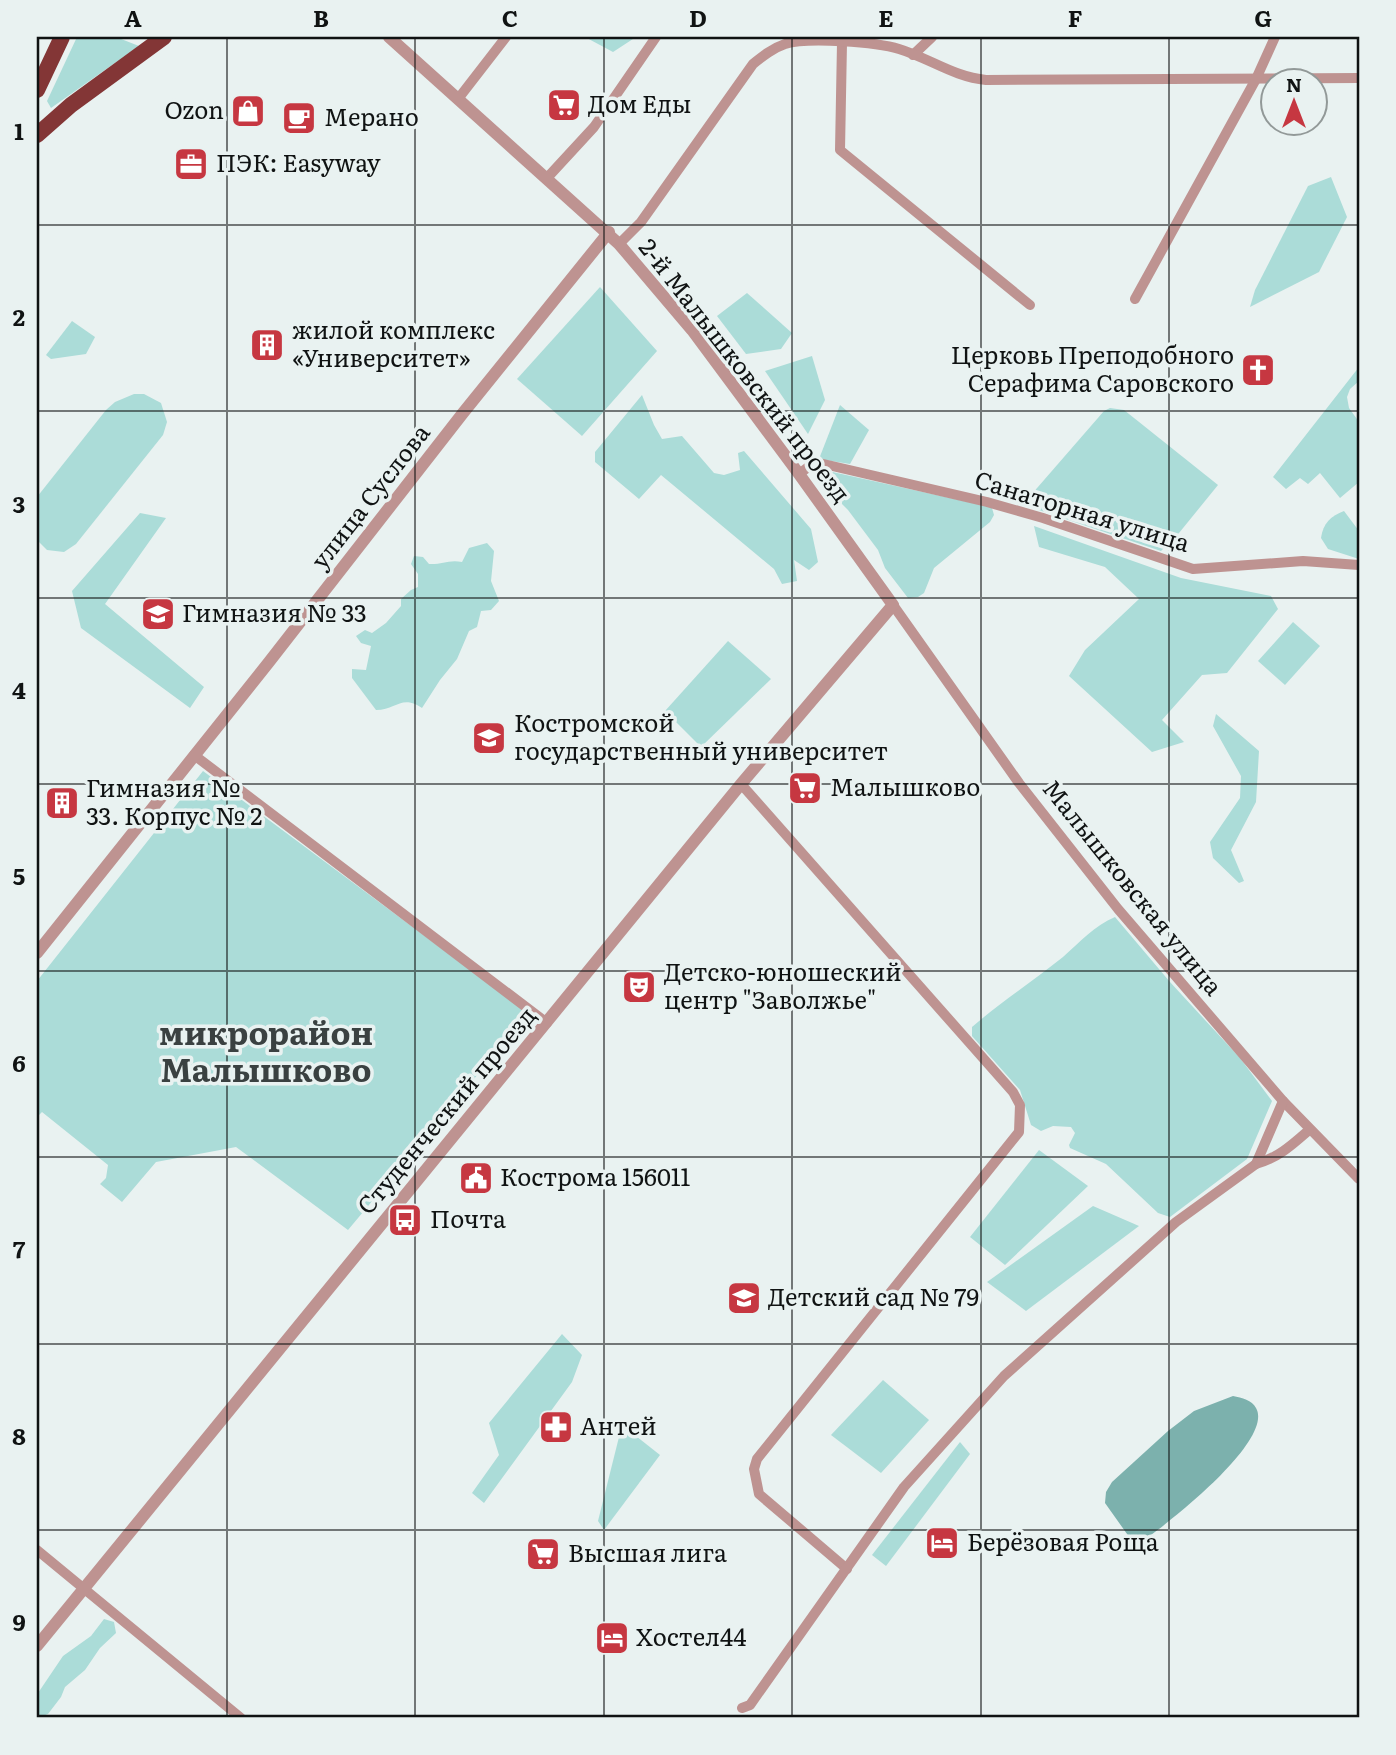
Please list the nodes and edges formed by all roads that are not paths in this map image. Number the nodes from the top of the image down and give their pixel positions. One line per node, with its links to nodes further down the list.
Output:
1 (62, 37): 12 (highway)
2 (164, 37): 14 (highway)
3 (389, 37): 13 (street, 2-й Малышковский проезд)
4 (506, 37): 13 (street)
5 (656, 37): 15 (street)
6 (932, 37): 9 (street)
7 (1275, 37): 11 (street)
8 (842, 43): 9 (street); 17 (street); 19 (street)
9 (914, 55): 11 (street)
10 (1359, 78): 11 (street)
11 (1256, 79): 18 (street)
12 (37, 90)
13 (458, 99): 15 (street, 2-й Малышковский проезд)
14 (37, 135)
15 (547, 178): 16 (street, 2-й Малышковский проезд)
16 (609, 232): 17 (street, 2-й Малышковский проезд); 23 (street, улица Суслова)
17 (619, 244): 20 (street, 2-й Малышковский проезд)
18 (1135, 299)
19 (1030, 304)
20 (800, 474): 21 (street, Санаторная улица); 22 (street, 2-й Малышковский проезд)
21 (1359, 565)
22 (893, 606): 24 (street, Студенческий проезд); 27 (street, Малышковская улица)
23 (194, 755): 25 (street, улица Суслова); 26 (street)
24 (741, 784): 26 (street, Студенческий проезд); 32 (street)
25 (37, 953)
26 (547, 1023): 33 (street, Студенческий проезд)
27 (1283, 1101): 28 (street, Малышковская улица); 29 (street)
28 (1309, 1130): 29 (street); 30 (street, Малышковская улица)
29 (1256, 1164): 32 (street)
30 (1359, 1180)
31 (37, 1550): 33 (street)
32 (847, 1569): 35 (street)
33 (84, 1588): 34 (street, Студенческий проезд); 36 (street)
34 (37, 1646)
35 (742, 1708)
36 (241, 1718)

